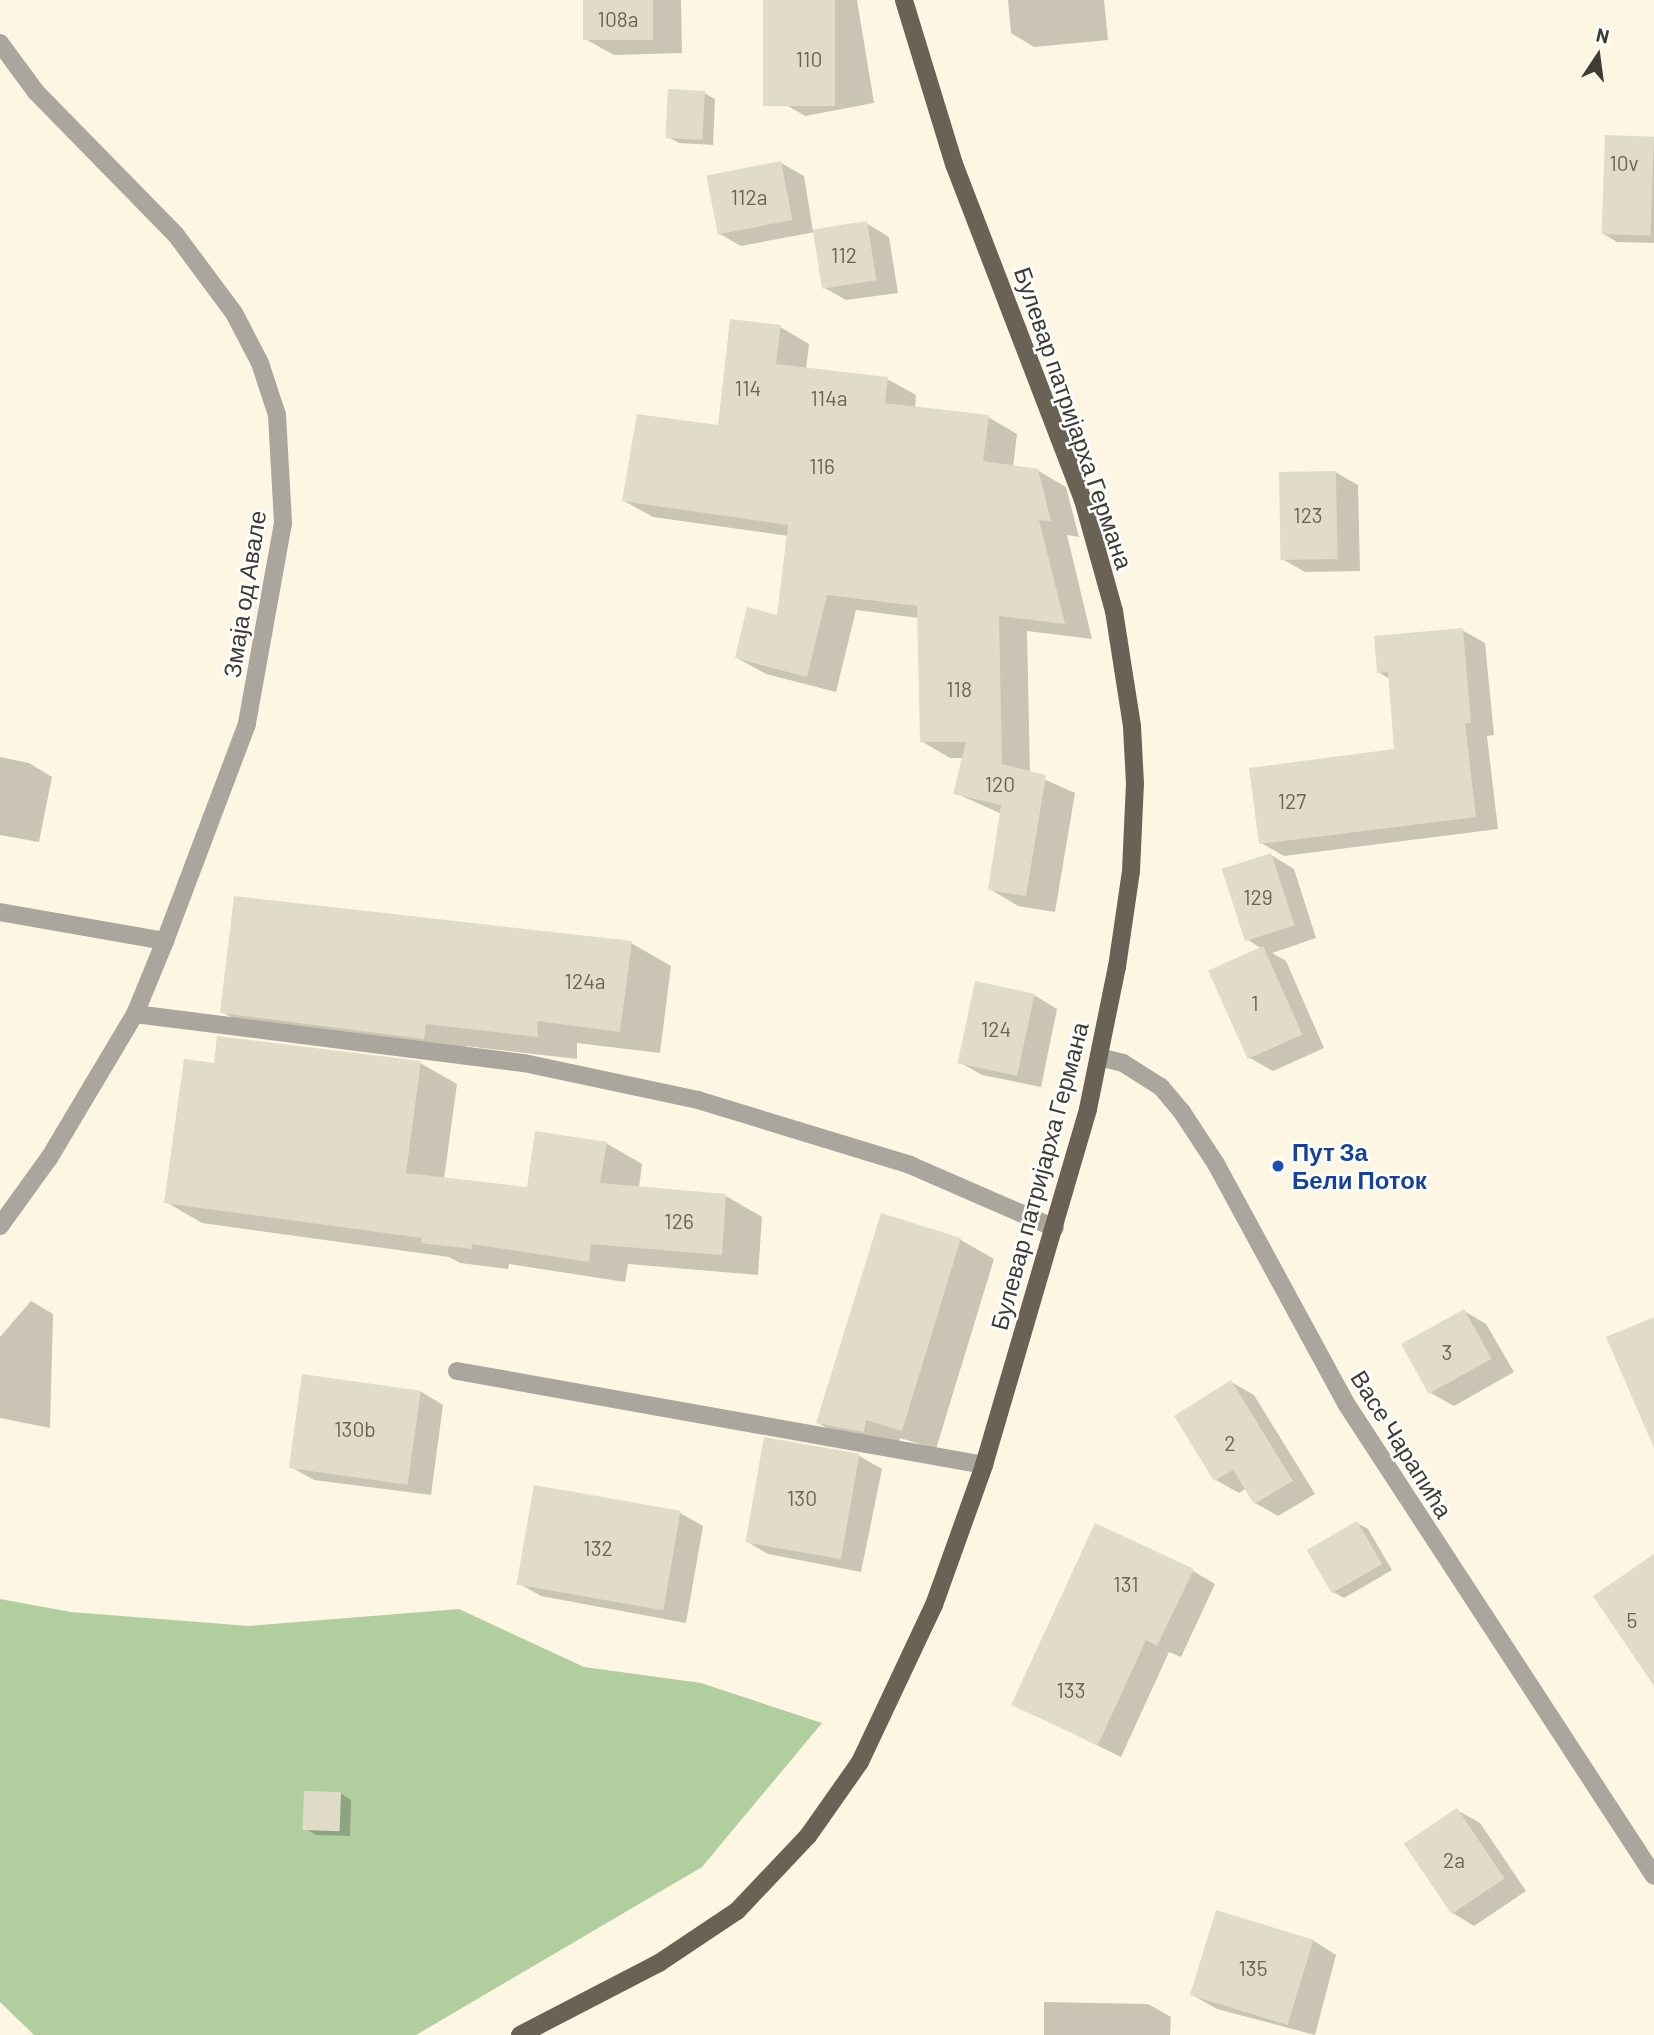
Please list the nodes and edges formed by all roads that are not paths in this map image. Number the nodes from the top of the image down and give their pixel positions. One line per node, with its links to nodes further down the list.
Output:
1 (904, 0): 6 (main road, Булевар патријарха Германа)
2 (0, 43): 4 (street, Змаја од Авале)
3 (0, 912): 4 (street)
4 (165, 941): 5 (street, Змаја од Авале)
5 (135, 1014): 7 (street, Змаја од Авале); 8 (street)
6 (1100, 1057): 8 (main road, Булевар патријарха Германа); 11 (street, Васе Чарапића)
7 (0, 1226)
8 (1055, 1228): 10 (main road, Булевар патријарха Германа)
9 (457, 1371): 10 (street)
10 (984, 1465): 12 (main road, Булевар патријарха Германа)
11 (1654, 1876)
12 (520, 2035)

